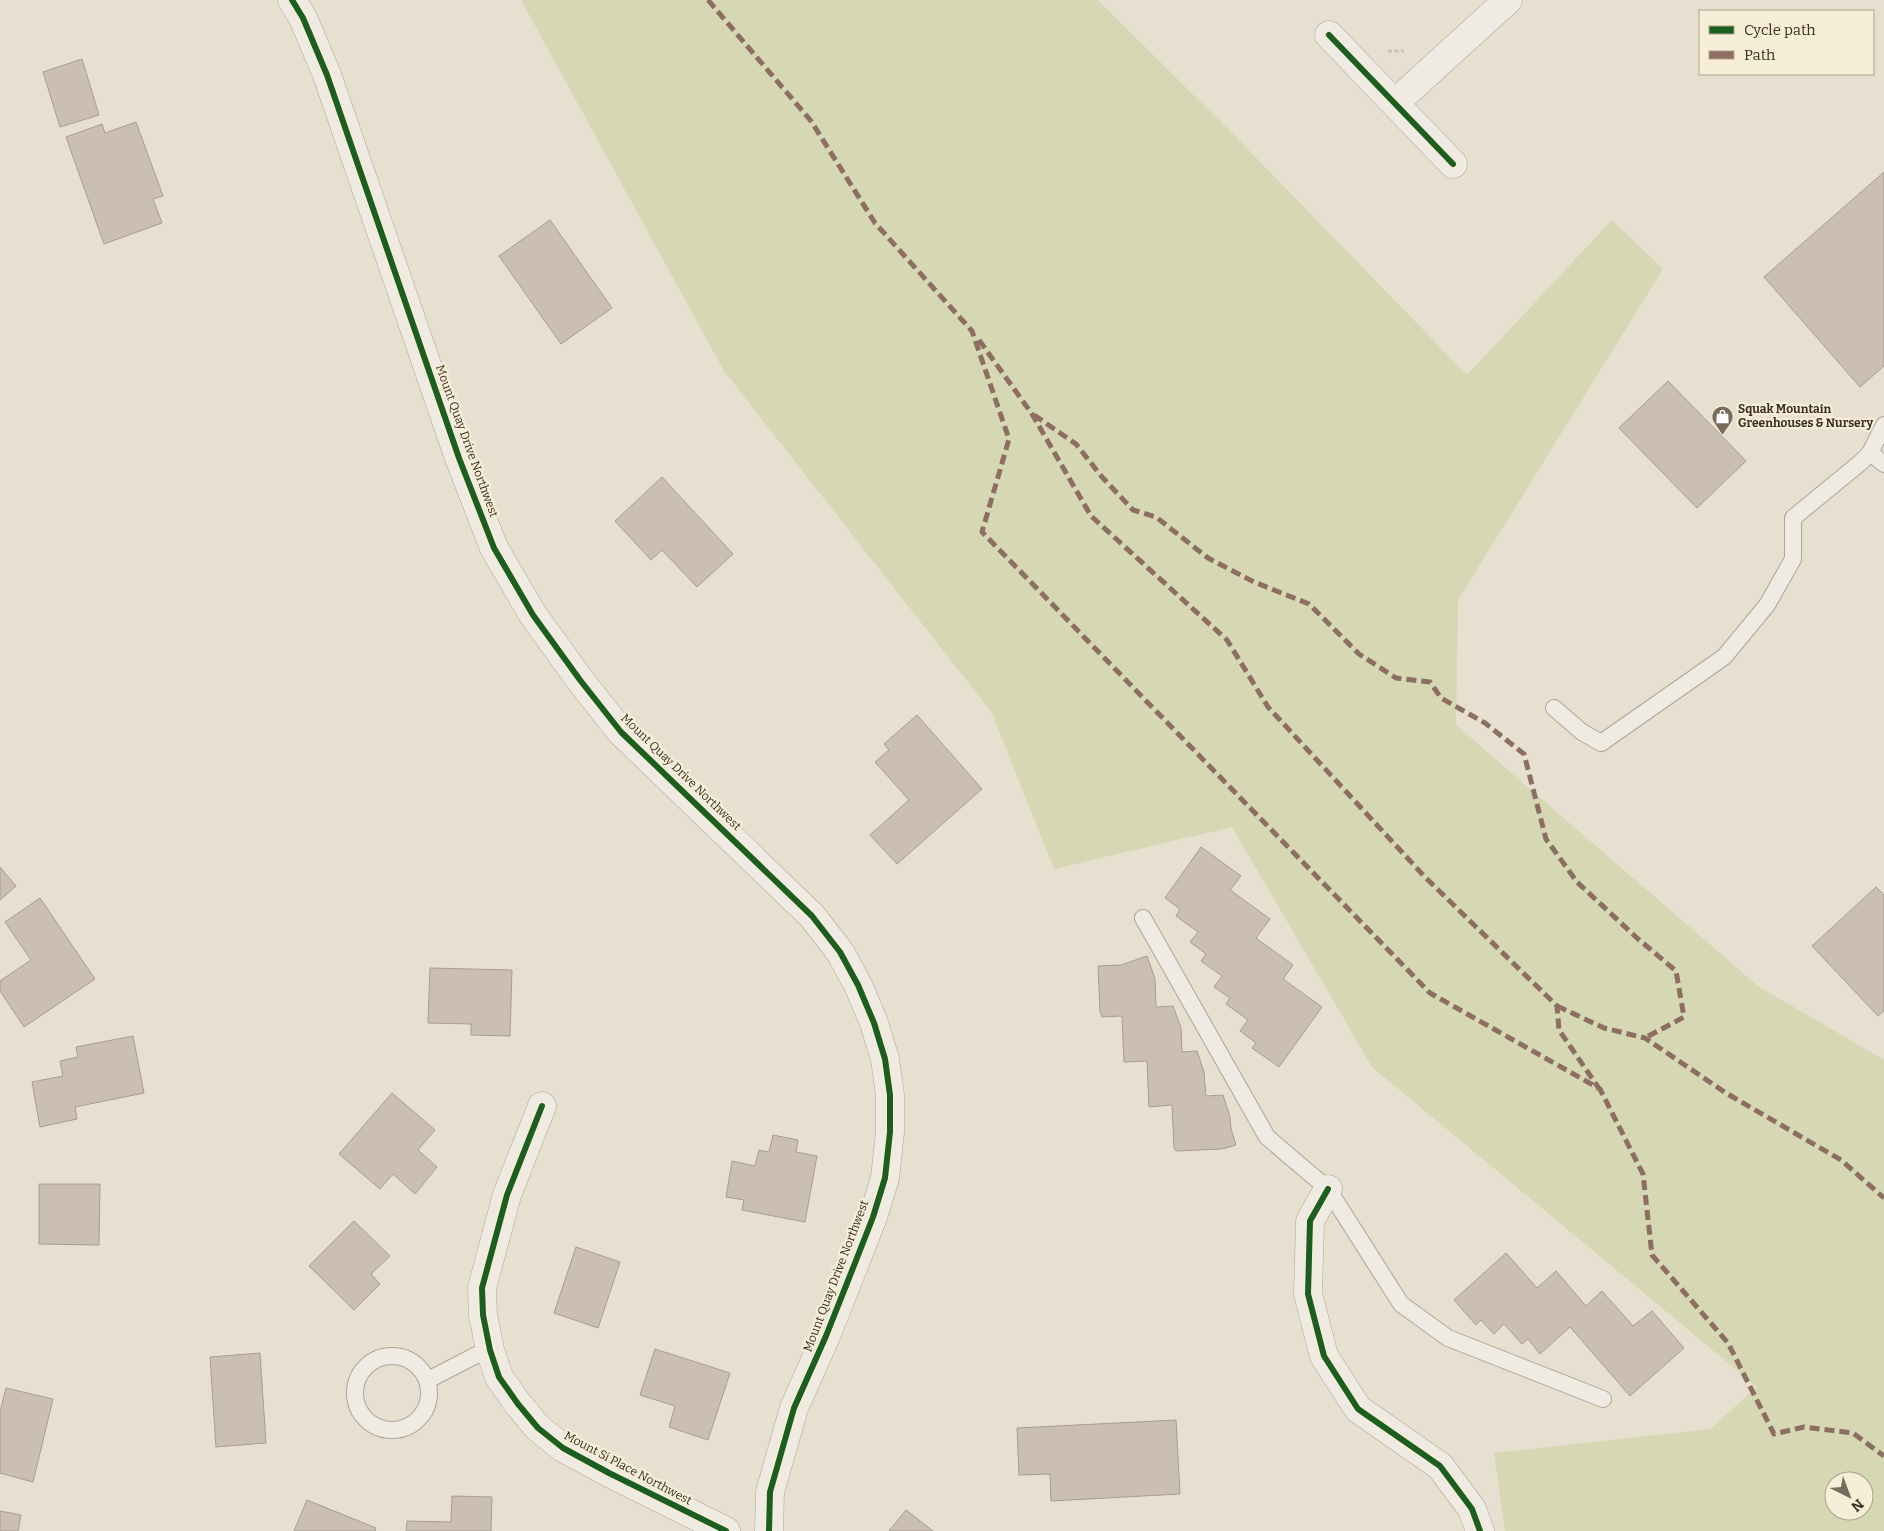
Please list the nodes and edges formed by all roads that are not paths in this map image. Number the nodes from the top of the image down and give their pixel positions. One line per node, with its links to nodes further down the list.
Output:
1 (292, 0): 17 (street, Mount Quay Drive Northwest)
2 (1508, 0): 4 (street)
3 (1330, 35): 4 (street)
4 (1396, 103): 5 (street)
5 (1453, 164)
6 (1884, 425): 7 (lane)
7 (1870, 453): 8 (lane); 9 (lane)
8 (1884, 464)
9 (1554, 708)
10 (1143, 918): 12 (lane)
11 (542, 1106): 13 (street, Mount Si Place Northwest)
12 (1328, 1190): 15 (lane); 18 (street)
13 (490, 1348): 14 (lane); 16 (street, Mount Si Place Northwest)
14 (428, 1380): 14 (lane)
15 (1603, 1399)
16 (726, 1531)
17 (770, 1531)
18 (1480, 1531)

